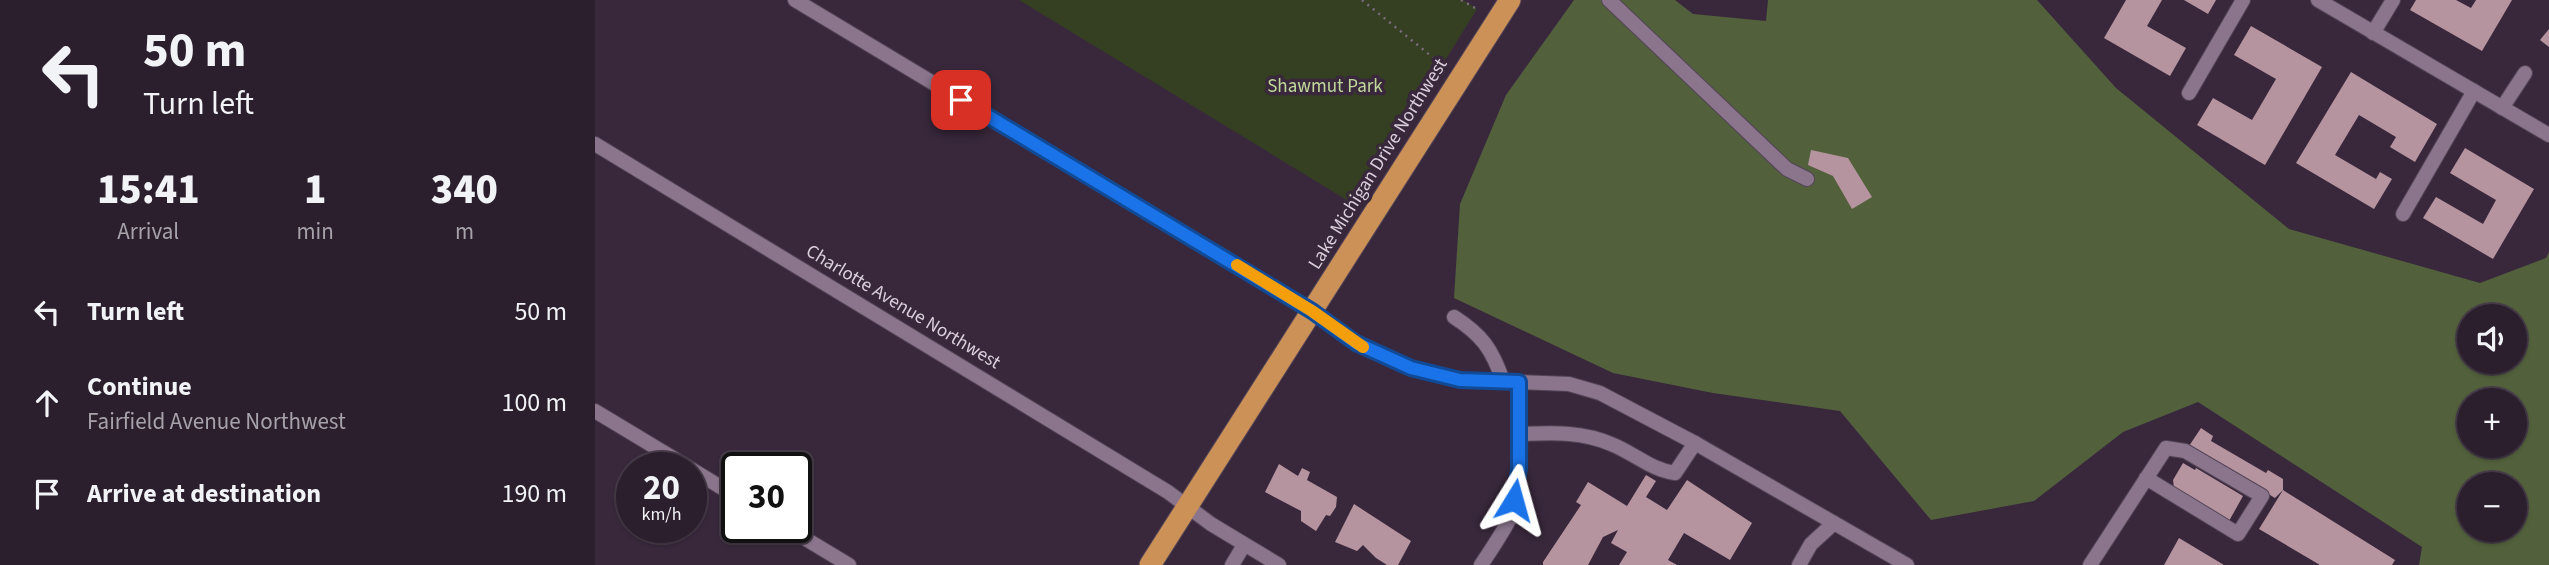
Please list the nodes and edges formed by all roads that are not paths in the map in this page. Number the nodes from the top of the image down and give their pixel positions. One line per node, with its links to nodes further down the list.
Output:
1 (795, 0): 16 (street)
2 (1510, 0): 16 (highway, Lake Michigan Drive Northwest)
3 (1609, 0): 14 (street)
4 (2242, 0): 10 (street)
5 (2318, 0): 7 (street)
6 (2393, 0): 7 (street)
7 (2373, 33): 9 (street)
8 (2525, 74): 11 (street)
9 (2474, 92): 11 (street); 15 (street)
10 (2189, 93)
11 (2502, 108): 12 (street)
12 (2549, 135)
13 (595, 144): 25 (street, Charlotte Avenue Northwest)
14 (1807, 178)
15 (2403, 214)
16 (1312, 311): 18 (street); 25 (highway, Lake Michigan Drive Northwest)
17 (1454, 317): 18 (street)
18 (1503, 381): 19 (street)
19 (1519, 382): 21 (street); 22 (street)
20 (595, 411): 23 (street)
21 (1520, 434): 22 (street); 33 (street)
22 (1695, 443): 26 (street)
23 (663, 452)
24 (2147, 478): 24 (street); 36 (street)
25 (1187, 507): 28 (street, Charlotte Avenue Northwest); 30 (highway, Lake Michigan Drive Northwest)
26 (1834, 523): 34 (street); 35 (street)
27 (812, 543): 29 (street)
28 (1244, 545): 31 (street); 32 (street, Charlotte Avenue Northwest)
29 (849, 565)
30 (1150, 565)
31 (1231, 565)
32 (1279, 565)
33 (1481, 565)
34 (1799, 565)
35 (1907, 565)
36 (2090, 565)

